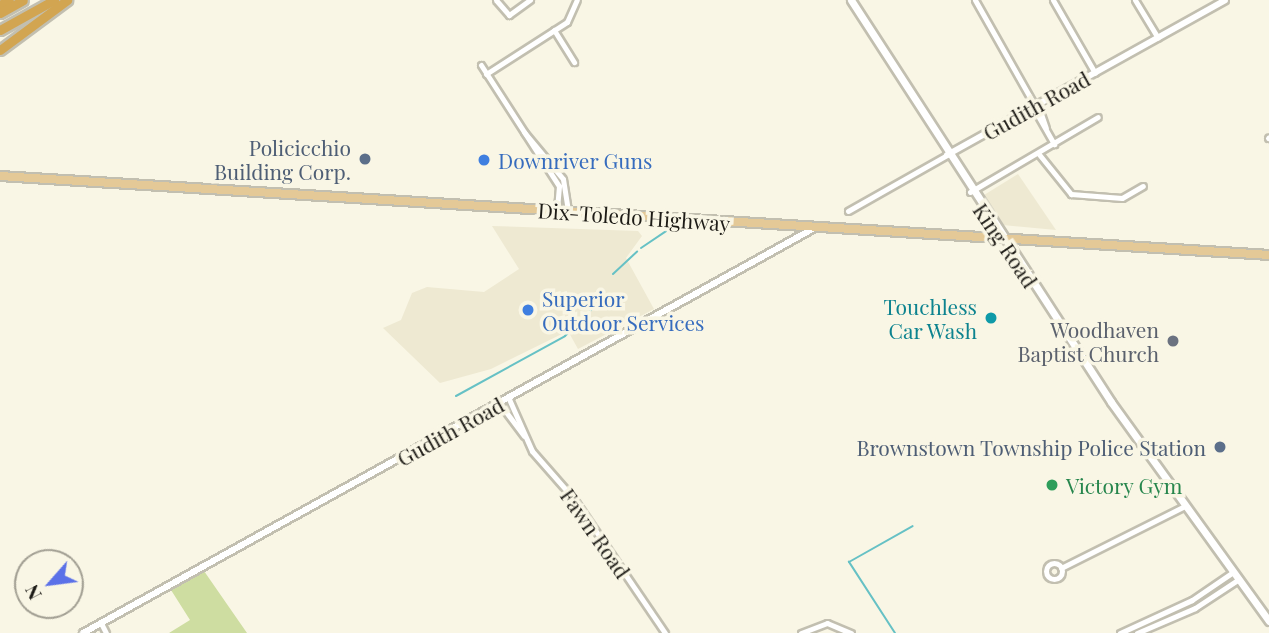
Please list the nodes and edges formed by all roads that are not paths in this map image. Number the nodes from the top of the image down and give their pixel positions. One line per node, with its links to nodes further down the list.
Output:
1 (9, 0): 13 (highway)
2 (23, 0): 14 (highway)
3 (54, 0): 15 (highway)
4 (67, 0): 18 (highway)
5 (496, 0): 6 (street)
6 (530, 0)
7 (577, 0): 16 (street)
8 (851, 0): 27 (main road, King Road)
9 (975, 0): 23 (street)
10 (1053, 0): 21 (street)
11 (1135, 0): 17 (street)
12 (1223, 0): 17 (street, Gudith Road)
13 (0, 5)
14 (0, 13)
15 (0, 30)
16 (554, 30): 19 (street); 22 (street)
17 (1158, 38): 21 (street, Gudith Road)
18 (0, 50)
19 (574, 62)
20 (481, 65): 22 (street)
21 (1095, 73): 23 (street, Gudith Road)
22 (486, 74): 28 (street)
23 (1035, 106): 25 (street); 27 (street, Gudith Road)
24 (1098, 117): 25 (street)
25 (1054, 144): 26 (street)
26 (1038, 153): 30 (street); 31 (street)
27 (947, 155): 31 (main road, King Road); 33 (street, Gudith Road)
28 (546, 167): 32 (street); 34 (street)
29 (0, 176): 32 (main road, Dix-Toledo Highway)
30 (1143, 186)
31 (970, 192): 36 (main road, King Road)
32 (557, 211): 34 (main road, Dix-Toledo Highway)
33 (848, 211)
34 (568, 212): 35 (main road, Dix-Toledo Highway)
35 (816, 227): 36 (main road, Dix-Toledo Highway); 38 (street, Gudith Road)
36 (1002, 239): 37 (main road, Dix-Toledo Highway); 41 (main road, King Road)
37 (1269, 255)
38 (509, 399): 39 (street, Gudith Road); 40 (street, Fawn Road)
39 (500, 404): 40 (street, Fawn Road); 49 (street, Gudith Road)
40 (524, 436): 53 (street, Fawn Road)
41 (1185, 506): 42 (street); 43 (main road, King Road)
42 (1061, 568)
43 (1233, 572): 44 (main road, King Road); 45 (street)
44 (1239, 579): 46 (street); 48 (main road, King Road)
45 (1192, 600): 46 (street); 47 (street)
46 (1195, 608): 50 (street)
47 (1149, 618): 50 (street); 56 (street)
48 (1269, 621)
49 (101, 623): 51 (street, Gudith Road); 52 (street)
50 (1152, 626): 57 (street)
51 (83, 633)
52 (106, 633)
53 (665, 633)
54 (801, 633): 55 (street)
55 (851, 633)
56 (1120, 633)
57 (1137, 633)

